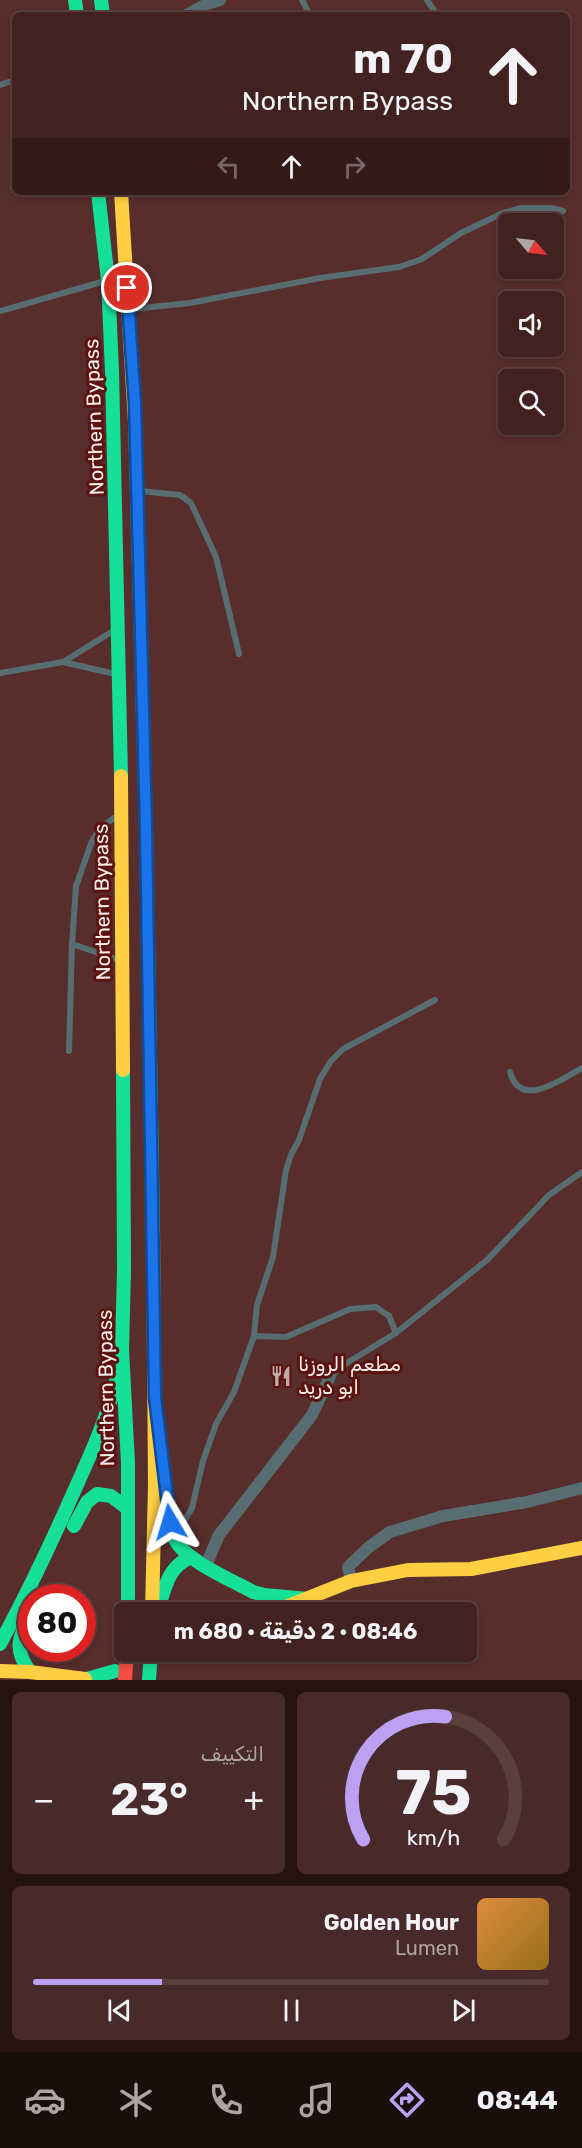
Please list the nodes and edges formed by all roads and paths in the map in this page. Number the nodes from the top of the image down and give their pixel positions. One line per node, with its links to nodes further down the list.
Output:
1 (220, 0): 2 (street)
2 (192, 12)
3 (98, 195): 6 (main road, Northern Bypass)
4 (121, 195): 7 (main road, Northern Bypass)
5 (563, 211): 7 (lane)
6 (108, 280): 8 (lane); 10 (main road, Northern Bypass)
7 (128, 309): 9 (main road, Northern Bypass)
8 (0, 311)
9 (137, 491): 11 (lane); 27 (main road, Northern Bypass)
10 (119, 628): 12 (lane); 14 (main road, Northern Bypass)
11 (239, 654)
12 (63, 662): 13 (lane); 14 (lane)
13 (0, 674)
14 (118, 675): 15 (main road, Northern Bypass)
15 (121, 810): 16 (lane); 17 (main road, Northern Bypass)
16 (72, 944): 17 (lane); 19 (lane)
17 (123, 962): 25 (main road, Northern Bypass)
18 (435, 1000): 24 (lane)
19 (69, 1051)
20 (582, 1068): 21 (lane)
21 (510, 1072)
22 (582, 1172): 23 (lane)
23 (396, 1333): 24 (lane); 26 (lane)
24 (254, 1336): 30 (lane)
25 (122, 1349): 29 (main road, Northern Bypass); 44 (main road)
26 (332, 1372): 33 (street)
27 (155, 1397): 30 (main road); 39 (main road, Northern Bypass)
28 (582, 1488): 34 (street)
29 (127, 1508): 35 (main road); 38 (main road, Northern Bypass)
30 (174, 1538): 32 (main road)
31 (582, 1548): 34 (main road)
32 (191, 1557): 33 (main road); 40 (main road)
33 (206, 1565): 36 (main road)
34 (351, 1581): 37 (main road)
35 (46, 1584)
36 (264, 1595): 37 (main road); 41 (main road)
37 (308, 1599): 42 (main road)
38 (128, 1602)
39 (154, 1602)
40 (158, 1602)
41 (265, 1602)
42 (300, 1602)
43 (18, 1640): 48 (main road)
44 (0, 1644)
45 (22, 1662): 47 (main road)
46 (150, 1662): 51 (main road)
47 (30, 1672): 48 (main road); 50 (main road)
48 (2, 1673)
49 (120, 1676): 50 (main road)
50 (84, 1680)
51 (149, 1680)

